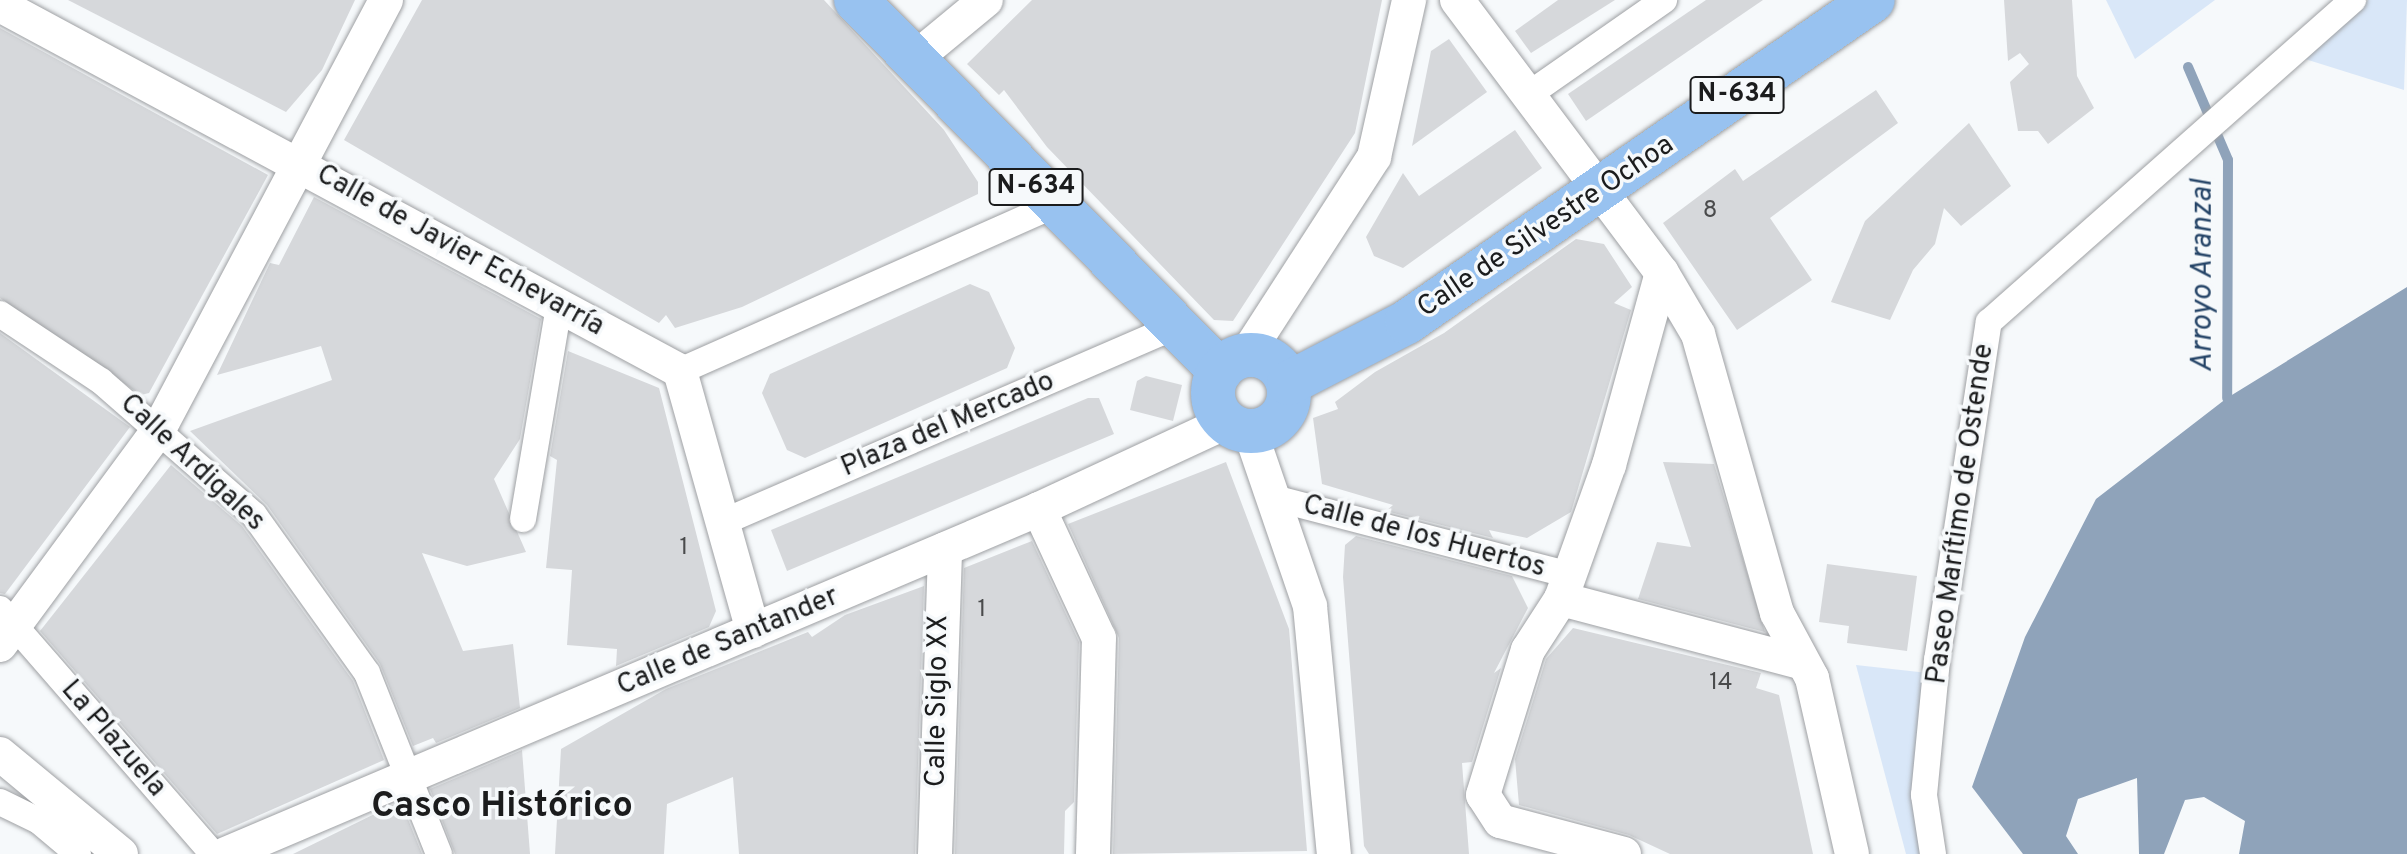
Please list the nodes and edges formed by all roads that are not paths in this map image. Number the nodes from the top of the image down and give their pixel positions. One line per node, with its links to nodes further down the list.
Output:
1 (386, 0): 12 (street)
2 (856, 0): 10 (highway, N-634)
3 (986, 0): 10 (street)
4 (1409, 0): 19 (street)
5 (1457, 0): 11 (street)
6 (1664, 0): 11 (street)
7 (1873, 0): 13 (highway, Calle de Silvestre Ochoa / N-634)
8 (2353, 0): 46 (street, Paseo Marítimo de Ostende)
9 (0, 5): 12 (street, Calle de Javier Echevarría)
10 (918, 56): 14 (highway, N-634)
11 (1528, 95): 13 (street)
12 (299, 161): 16 (street, Calle de Javier Echevarría); 23 (street)
13 (1601, 189): 15 (street); 21 (highway, Calle de Silvestre Ochoa / N-634)
14 (1053, 206): 18 (highway, N-634); 20 (street)
15 (1662, 273): 29 (street); 32 (street)
16 (559, 306): 20 (street, Calle de Javier Echevarría); 26 (street)
17 (0, 314): 23 (street, Calle Ardigales)
18 (1174, 327): 19 (highway, N-634); 27 (street, Plaza del Mercado)
19 (1233, 363): 21 (highway, N-634); 22 (highway)
20 (680, 371): 27 (street)
21 (1289, 383): 22 (highway)
22 (1238, 427): 24 (street); 25 (street, Calle de Santander)
23 (159, 429): 30 (street); 34 (street, Calle Ardigales)
24 (1278, 499): 29 (street, Calle de los Huertos); 43 (street)
25 (1039, 509): 28 (street, Calle de Santander); 42 (street)
26 (523, 519)
27 (721, 523): 31 (street)
28 (945, 549): 31 (street, Calle de Santander); 41 (street, Calle Siglo XX)
29 (1565, 587): 32 (street, Calle de los Huertos); 44 (street)
30 (5, 626): 38 (street, La Plazuela)
31 (753, 631): 34 (street, Calle de Santander)
32 (1796, 661): 45 (street)
33 (0, 754): 37 (street)
34 (410, 778): 39 (street, Calle de Santander); 40 (street, Calle Ardigales)
35 (0, 802): 36 (street)
36 (78, 854)
37 (121, 854)
38 (213, 854)
39 (226, 854)
40 (439, 854)
41 (935, 854)
42 (1093, 854)
43 (1334, 854)
44 (1624, 854)
45 (1852, 854)
46 (1933, 854)

